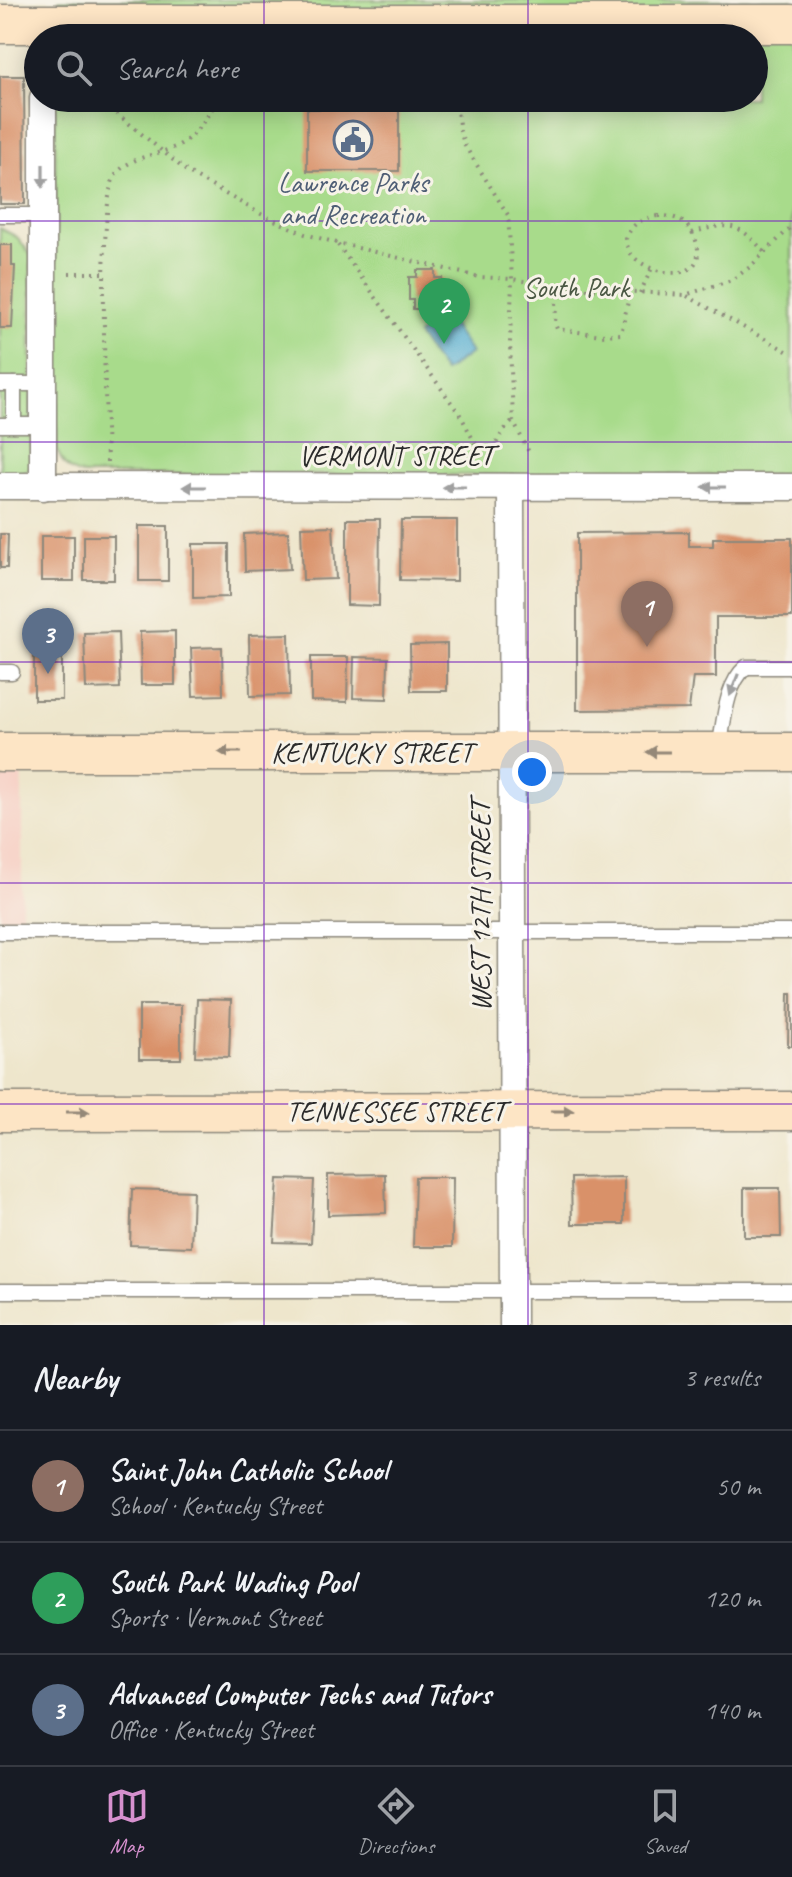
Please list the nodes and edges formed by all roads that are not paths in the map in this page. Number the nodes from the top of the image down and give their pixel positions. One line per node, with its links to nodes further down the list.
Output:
1 (45, 21): 2 (main road); 3 (main road)
2 (0, 24)
3 (792, 24)
4 (43, 112): 6 (street, one-way to 6)
5 (0, 215): 6 (lane)
6 (43, 215): 8 (street)
7 (7, 384): 8 (lane); 9 (lane)
8 (43, 384): 10 (street)
9 (7, 425): 10 (lane)
10 (43, 425): 12 (street)
11 (0, 486): 12 (street, VERMONT STREET)
12 (43, 487): 13 (street, VERMONT STREET, one-way to 12)
13 (511, 487): 14 (street, VERMONT STREET, one-way to 13); 17 (street, WEST 12TH STREET)
14 (792, 487)
15 (792, 667): 18 (lane, one-way to 18)
16 (0, 752): 17 (main road, KENTUCKY STREET, one-way to 16)
17 (512, 752): 18 (main road, KENTUCKY STREET, one-way to 17); 21 (street, WEST 12TH STREET)
18 (718, 752): 19 (main road, KENTUCKY STREET)
19 (792, 752)
20 (0, 932): 21 (lane)
21 (512, 932): 22 (lane); 23 (street, WEST 12TH STREET)
22 (792, 932)
23 (512, 1111): 24 (main road, TENNESSEE STREET, one-way to 24); 25 (main road, TENNESSEE STREET, one-way to 23); 27 (street, WEST 12TH STREET)
24 (792, 1111)
25 (0, 1112)
26 (0, 1291): 27 (lane)
27 (513, 1291): 28 (lane); 29 (street, WEST 12TH STREET)
28 (792, 1291)
29 (513, 1325)

